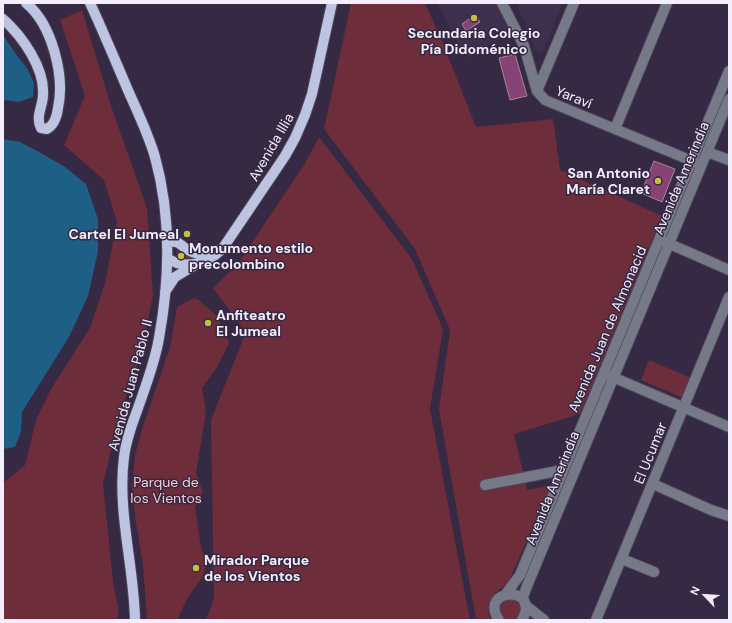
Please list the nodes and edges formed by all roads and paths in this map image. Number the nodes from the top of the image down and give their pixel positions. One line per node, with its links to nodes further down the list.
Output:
1 (26, 3): 7 (main road)
2 (90, 3): 17 (main road, Avenida Juan Pablo II)
3 (332, 3): 18 (main road, Avenida Illia)
4 (502, 3): 9 (street, Yaraví)
5 (574, 3): 9 (street)
6 (667, 3): 11 (street)
7 (3, 19)
8 (729, 71): 14 (street, Avenida Juan de Almonacid)
9 (537, 91): 11 (street, Yaraví)
10 (729, 99): 12 (street, Avenida Amerindia)
11 (615, 129): 14 (street, Yaraví)
12 (707, 152): 13 (street); 15 (street, Avenida Amerindia)
13 (729, 160)
14 (692, 161): 15 (street, Yaraví); 16 (street, Avenida Juan de Almonacid)
15 (701, 165): 16 (street, Avenida Amerindia)
16 (664, 241): 21 (street); 24 (street, Avenida Amerindia)
17 (168, 242): 18 (main road); 19 (main road, Avenida Juan Pablo II)
18 (223, 248): 20 (main road, Avenida Illia)
19 (167, 258): 20 (main road, Avenida Illia); 22 (main road, Avenida Juan Pablo II)
20 (198, 263): 22 (main road, Avenida Illia)
21 (729, 270)
22 (165, 292): 35 (main road, Avenida Juan Pablo II)
23 (729, 297): 25 (street, El Ucumar)
24 (608, 375): 25 (street); 27 (street, Avenida Juan de Almonacid); 34 (street, Avenida Amerindia)
25 (684, 408): 26 (street); 28 (street, El Ucumar)
26 (729, 427)
27 (563, 470): 29 (street); 33 (street, Avenida Juan de Almonacid)
28 (653, 484): 30 (street); 31 (street, El Ucumar)
29 (485, 485)
30 (729, 516)
31 (622, 559): 32 (street); 39 (street, El Ucumar)
32 (654, 572)
33 (505, 595): 34 (street); 36 (street, Avenida Juan de Almonacid)
34 (525, 603): 37 (street, Avenida Amerindia); 38 (street)
35 (135, 620)
36 (499, 620)
37 (522, 620)
38 (544, 620)
39 (596, 620)

